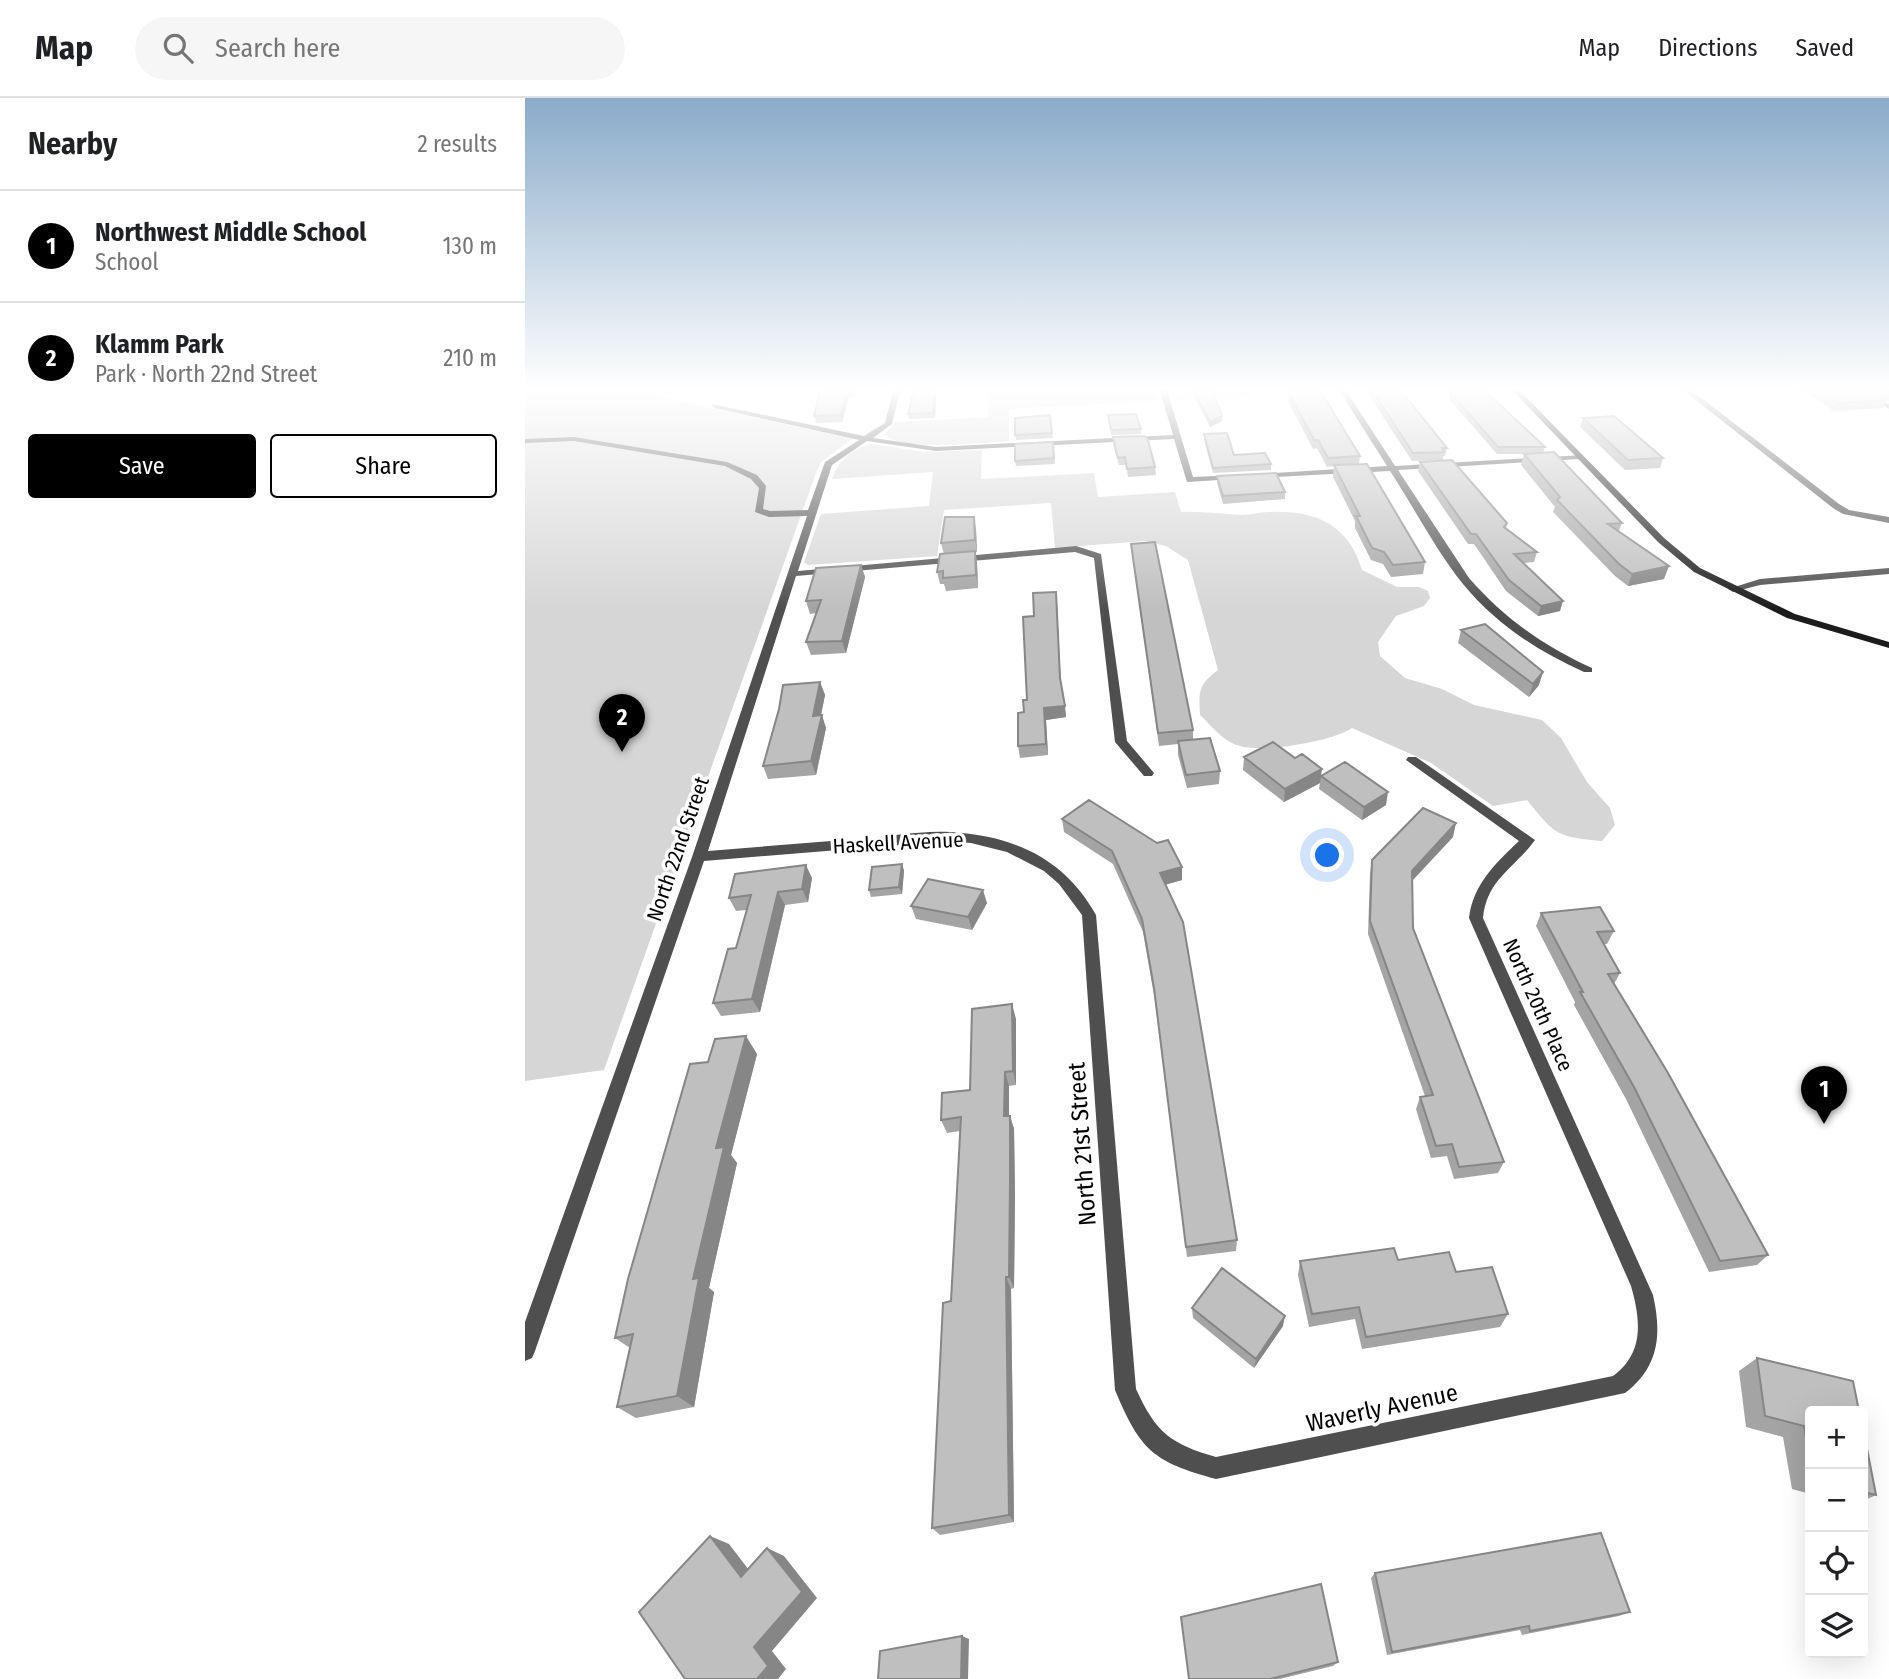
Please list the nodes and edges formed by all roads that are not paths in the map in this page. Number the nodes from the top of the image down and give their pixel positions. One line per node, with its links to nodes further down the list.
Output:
1 (707, 461): 9 (street)
2 (833, 461): 9 (street, North 22nd Street)
3 (1183, 461): 8 (street)
4 (1386, 461): 8 (street)
5 (1514, 461): 8 (street)
6 (1583, 461): 13 (main road)
7 (1777, 461): 10 (street)
8 (1391, 468): 15 (street)
9 (813, 513): 12 (street, North 22nd Street)
10 (1889, 520)
11 (1889, 571): 13 (street)
12 (791, 574): 17 (street); 18 (street, North 22nd Street)
13 (1733, 589): 14 (main road)
14 (1889, 645)
15 (1588, 670)
16 (1412, 760): 21 (street, North 20th Place)
17 (1148, 773)
18 (699, 857): 19 (street, Haskell Avenue); 20 (street, North 22nd Street)
19 (1080, 896): 23 (street, North 21st Street)
20 (531, 1317): 22 (street, North 22nd Street)
21 (1647, 1329): 23 (street, Waverly Avenue)
22 (525, 1351)
23 (1126, 1390)

